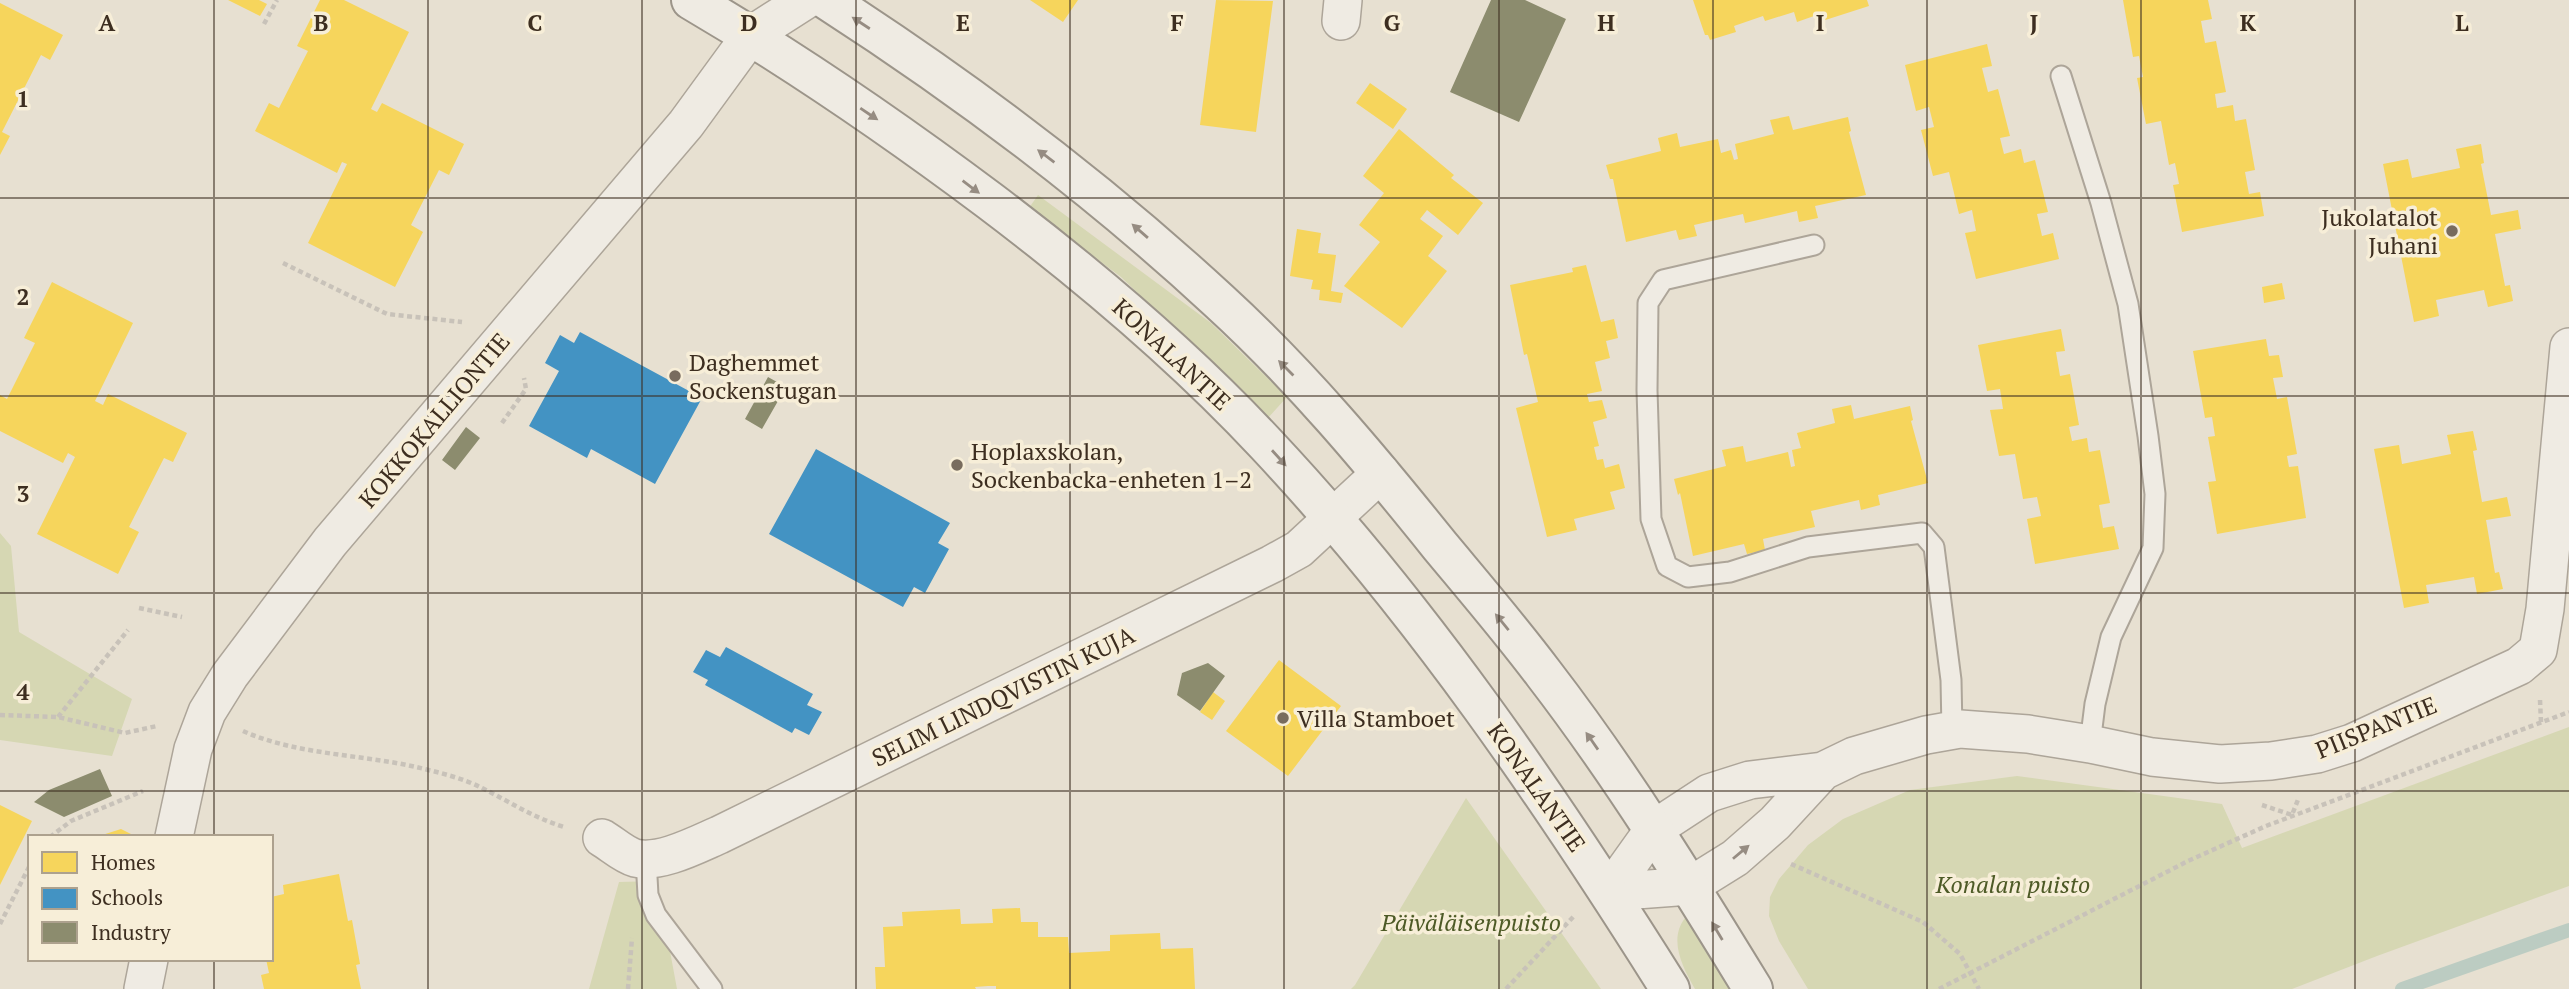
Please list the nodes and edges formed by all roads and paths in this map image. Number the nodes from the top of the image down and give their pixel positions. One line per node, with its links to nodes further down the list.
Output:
1 (277, 0): 5 (path)
2 (691, 0): 6 (main road, KONALANTIE)
3 (806, 0): 6 (street)
4 (827, 0): 12 (main road, one-way to 4)
5 (264, 24)
6 (751, 35): 13 (main road, KONALANTIE, one-way to 13); 17 (street, KOKKOKALLIONTIE)
7 (2061, 76): 23 (lane)
8 (1814, 245): 22 (lane)
9 (283, 263): 10 (path)
10 (463, 322)
11 (2569, 347): 23 (street, PIISPANTIE)
12 (1381, 473): 13 (street, SELIM LINDQVISTIN KUJA); 28 (main road, one-way to 12)
13 (1333, 518): 32 (street, SELIM LINDQVISTIN KUJA); 36 (main road, KONALANTIE)
14 (139, 608): 15 (path)
15 (182, 617)
16 (128, 630): 20 (path)
17 (207, 712): 30 (street, KOKKOKALLIONTIE); 31 (path)
18 (2569, 712): 27 (path)
19 (0, 715): 20 (path)
20 (58, 717): 21 (path)
21 (169, 724)
22 (1952, 730): 23 (street, PIISPANTIE); 24 (street, PIISPANTIE)
23 (2090, 744)
24 (1823, 771): 28 (street, PIISPANTIE); 35 (street, PIISPANTIE, one-way to 24)
25 (153, 786): 29 (path)
26 (2259, 804): 27 (path)
27 (2292, 815): 39 (path)
28 (1654, 829): 35 (main road); 36 (street, PIISPANTIE)
29 (53, 835)
30 (174, 835)
31 (602, 838): 32 (street)
32 (646, 859): 41 (lane)
33 (1783, 860): 39 (path)
34 (28, 870): 37 (path)
35 (1690, 886): 36 (street, PIISPANTIE); 44 (main road, one-way to 35)
36 (1609, 892): 42 (path); 43 (main road, KONALANTIE)
37 (0, 924)
38 (149, 961): 40 (street)
39 (1971, 972): 45 (path); 46 (path)
40 (143, 989)
41 (712, 989)
42 (1506, 989)
43 (1670, 989)
44 (1753, 989)
45 (1939, 989)
46 (1979, 989)

